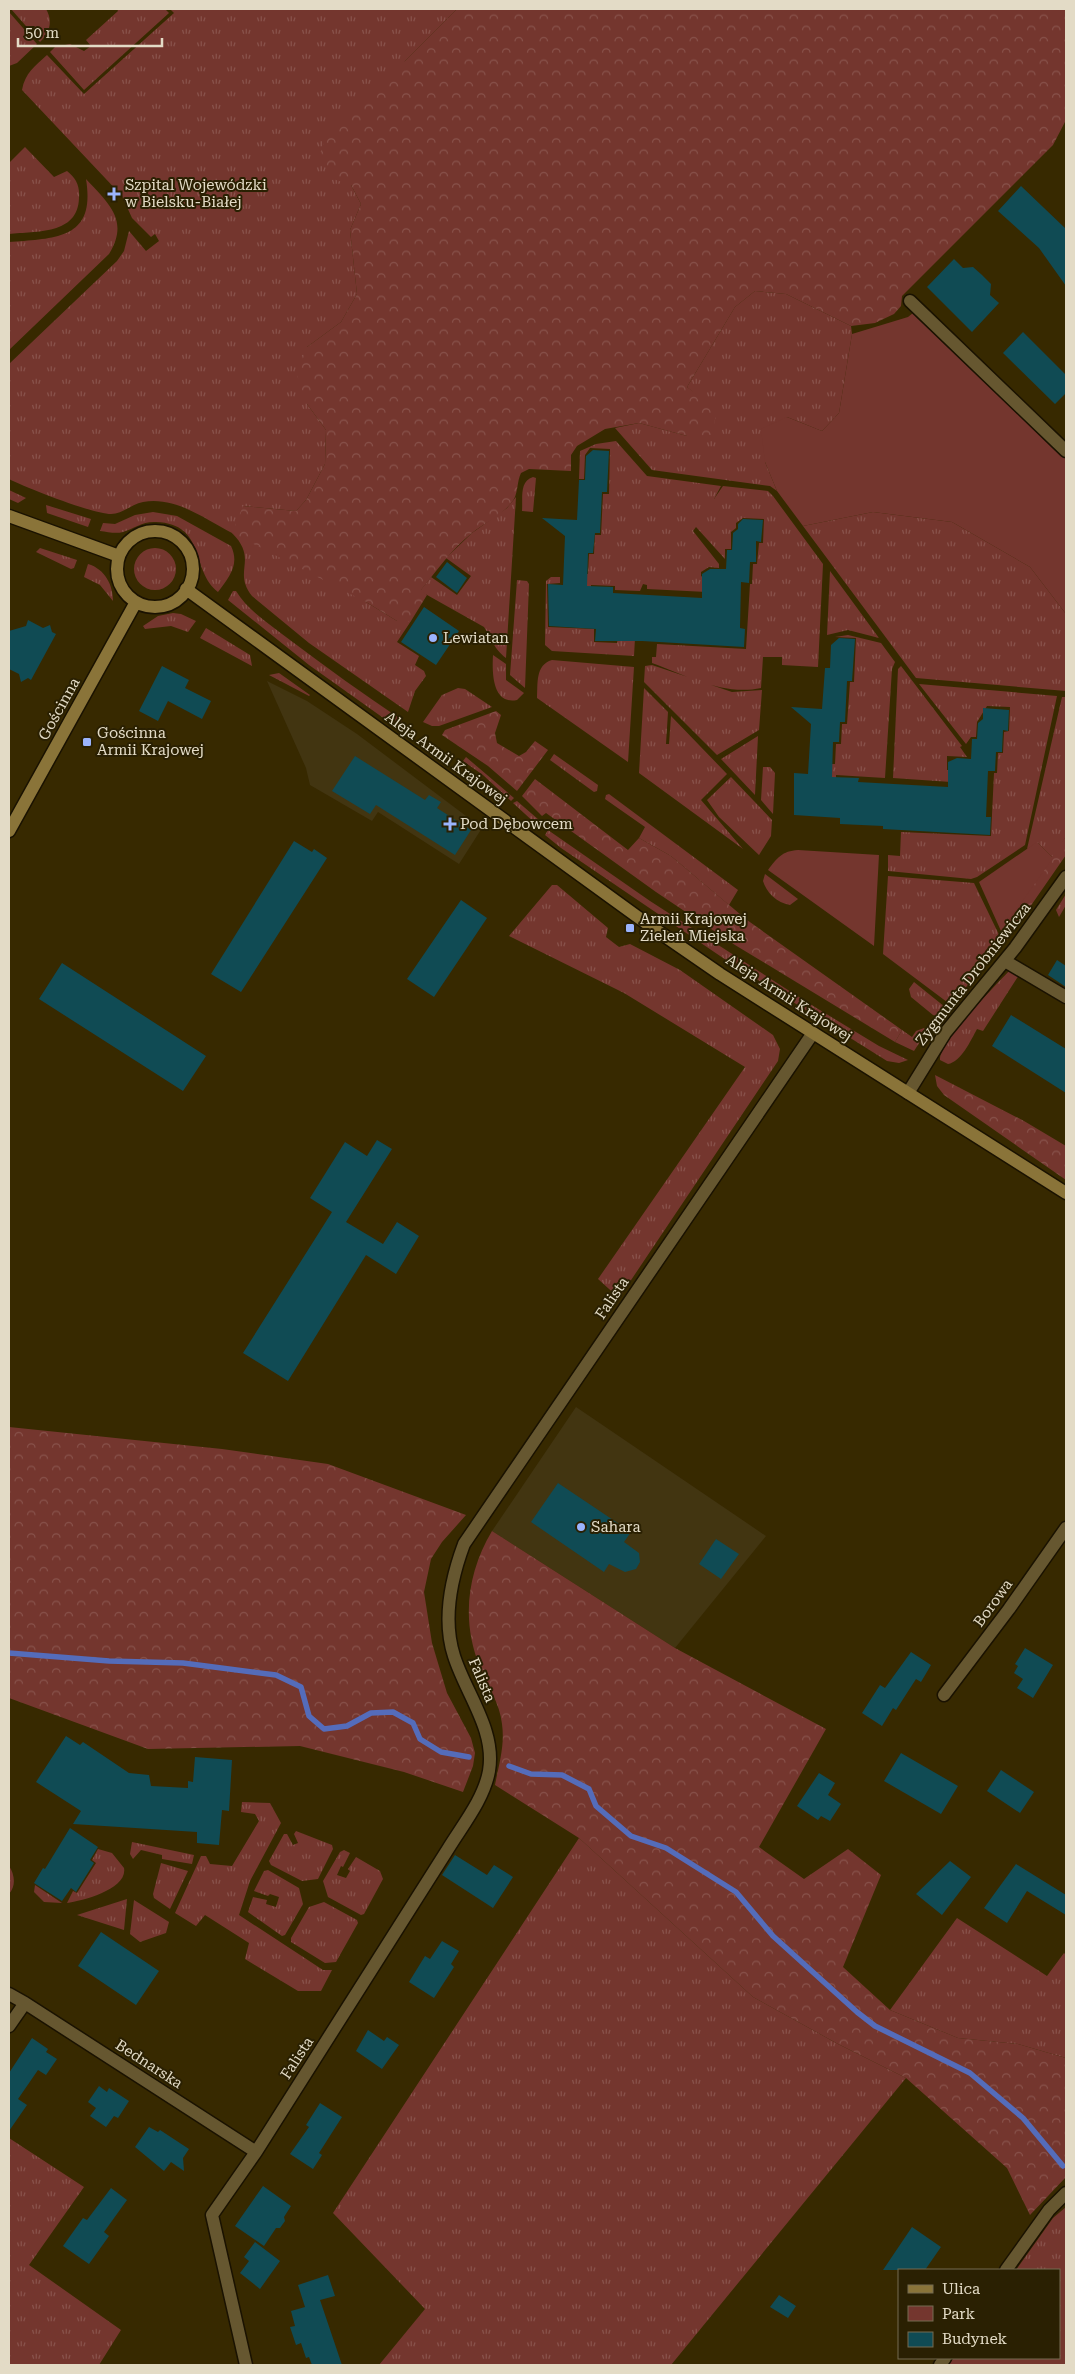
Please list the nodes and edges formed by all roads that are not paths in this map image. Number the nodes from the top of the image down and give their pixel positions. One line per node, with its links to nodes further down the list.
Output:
1 (910, 301): 2 (street)
2 (1066, 451)
3 (9, 516): 4 (street)
4 (119, 556): 5 (street); 6 (street)
5 (186, 589): 6 (street); 11 (street, Aleja Armii Krajowej)
6 (136, 602): 7 (street, Gościnna)
7 (9, 831)
8 (1066, 877): 9 (street, Zygmunta Drobniewicza)
9 (1004, 961): 10 (street); 12 (street, Zygmunta Drobniewicza)
10 (1066, 997)
11 (813, 1033): 12 (street, Aleja Armii Krajowej); 19 (street, Falista)
12 (908, 1092): 13 (street, Aleja Armii Krajowej)
13 (1066, 1194)
14 (1066, 1528): 15 (street, Borowa)
15 (944, 1695)
16 (9, 1994): 17 (street, Bednarska)
17 (25, 2004): 18 (street); 19 (street, Bednarska)
18 (9, 2026)
19 (256, 2152): 22 (street, Falista)
20 (1066, 2193): 21 (street)
21 (1007, 2269)
22 (246, 2365)

